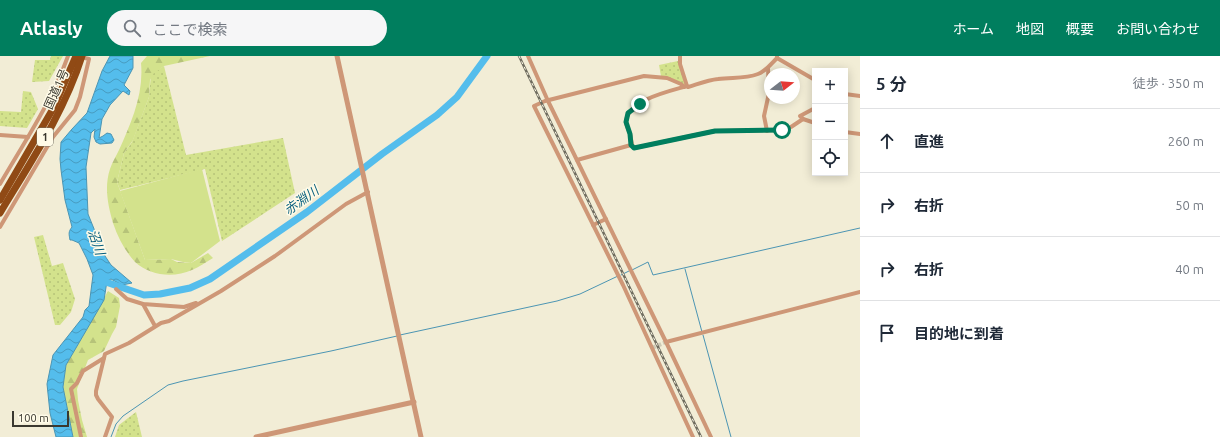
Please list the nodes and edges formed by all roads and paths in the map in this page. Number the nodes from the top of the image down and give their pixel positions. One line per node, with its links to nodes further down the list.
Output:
1 (68, 56): 23 (street)
2 (76, 56): 28 (highway, 国道1号 / 1)
3 (337, 56): 27 (street)
4 (528, 56): 14 (street)
5 (680, 56): 11 (street)
6 (83, 57): 29 (highway, 国道1号 / 1); 32 (street)
7 (777, 57): 8 (street); 10 (street)
8 (768, 68)
9 (764, 71): 11 (street)
10 (812, 78)
11 (686, 86): 14 (street); 24 (street)
12 (848, 94): 13 (street)
13 (860, 96)
14 (548, 101): 25 (street); 31 (street)
15 (767, 104): 19 (street)
16 (812, 110): 17 (street)
17 (803, 119): 18 (street); 19 (street)
18 (812, 122)
19 (767, 130): 24 (street)
20 (848, 132): 21 (street)
21 (860, 134)
22 (0, 135): 23 (street)
23 (28, 138): 26 (street)
24 (631, 145): 25 (street)
25 (577, 160): 30 (street)
26 (0, 184)
27 (367, 190): 35 (street); 40 (street)
28 (0, 200)
29 (0, 213)
30 (606, 219): 31 (street); 38 (street)
31 (593, 225): 45 (street)
32 (0, 227)
33 (116, 289): 36 (street)
34 (860, 292): 38 (street)
35 (206, 300): 36 (street); 37 (street)
36 (143, 304): 37 (street)
37 (155, 326): 39 (street)
38 (666, 342): 46 (street)
39 (104, 358): 41 (street); 42 (street)
40 (414, 402): 43 (street); 44 (street)
41 (81, 437)
42 (105, 437)
43 (256, 437)
44 (421, 437)
45 (693, 437)
46 (711, 437)

